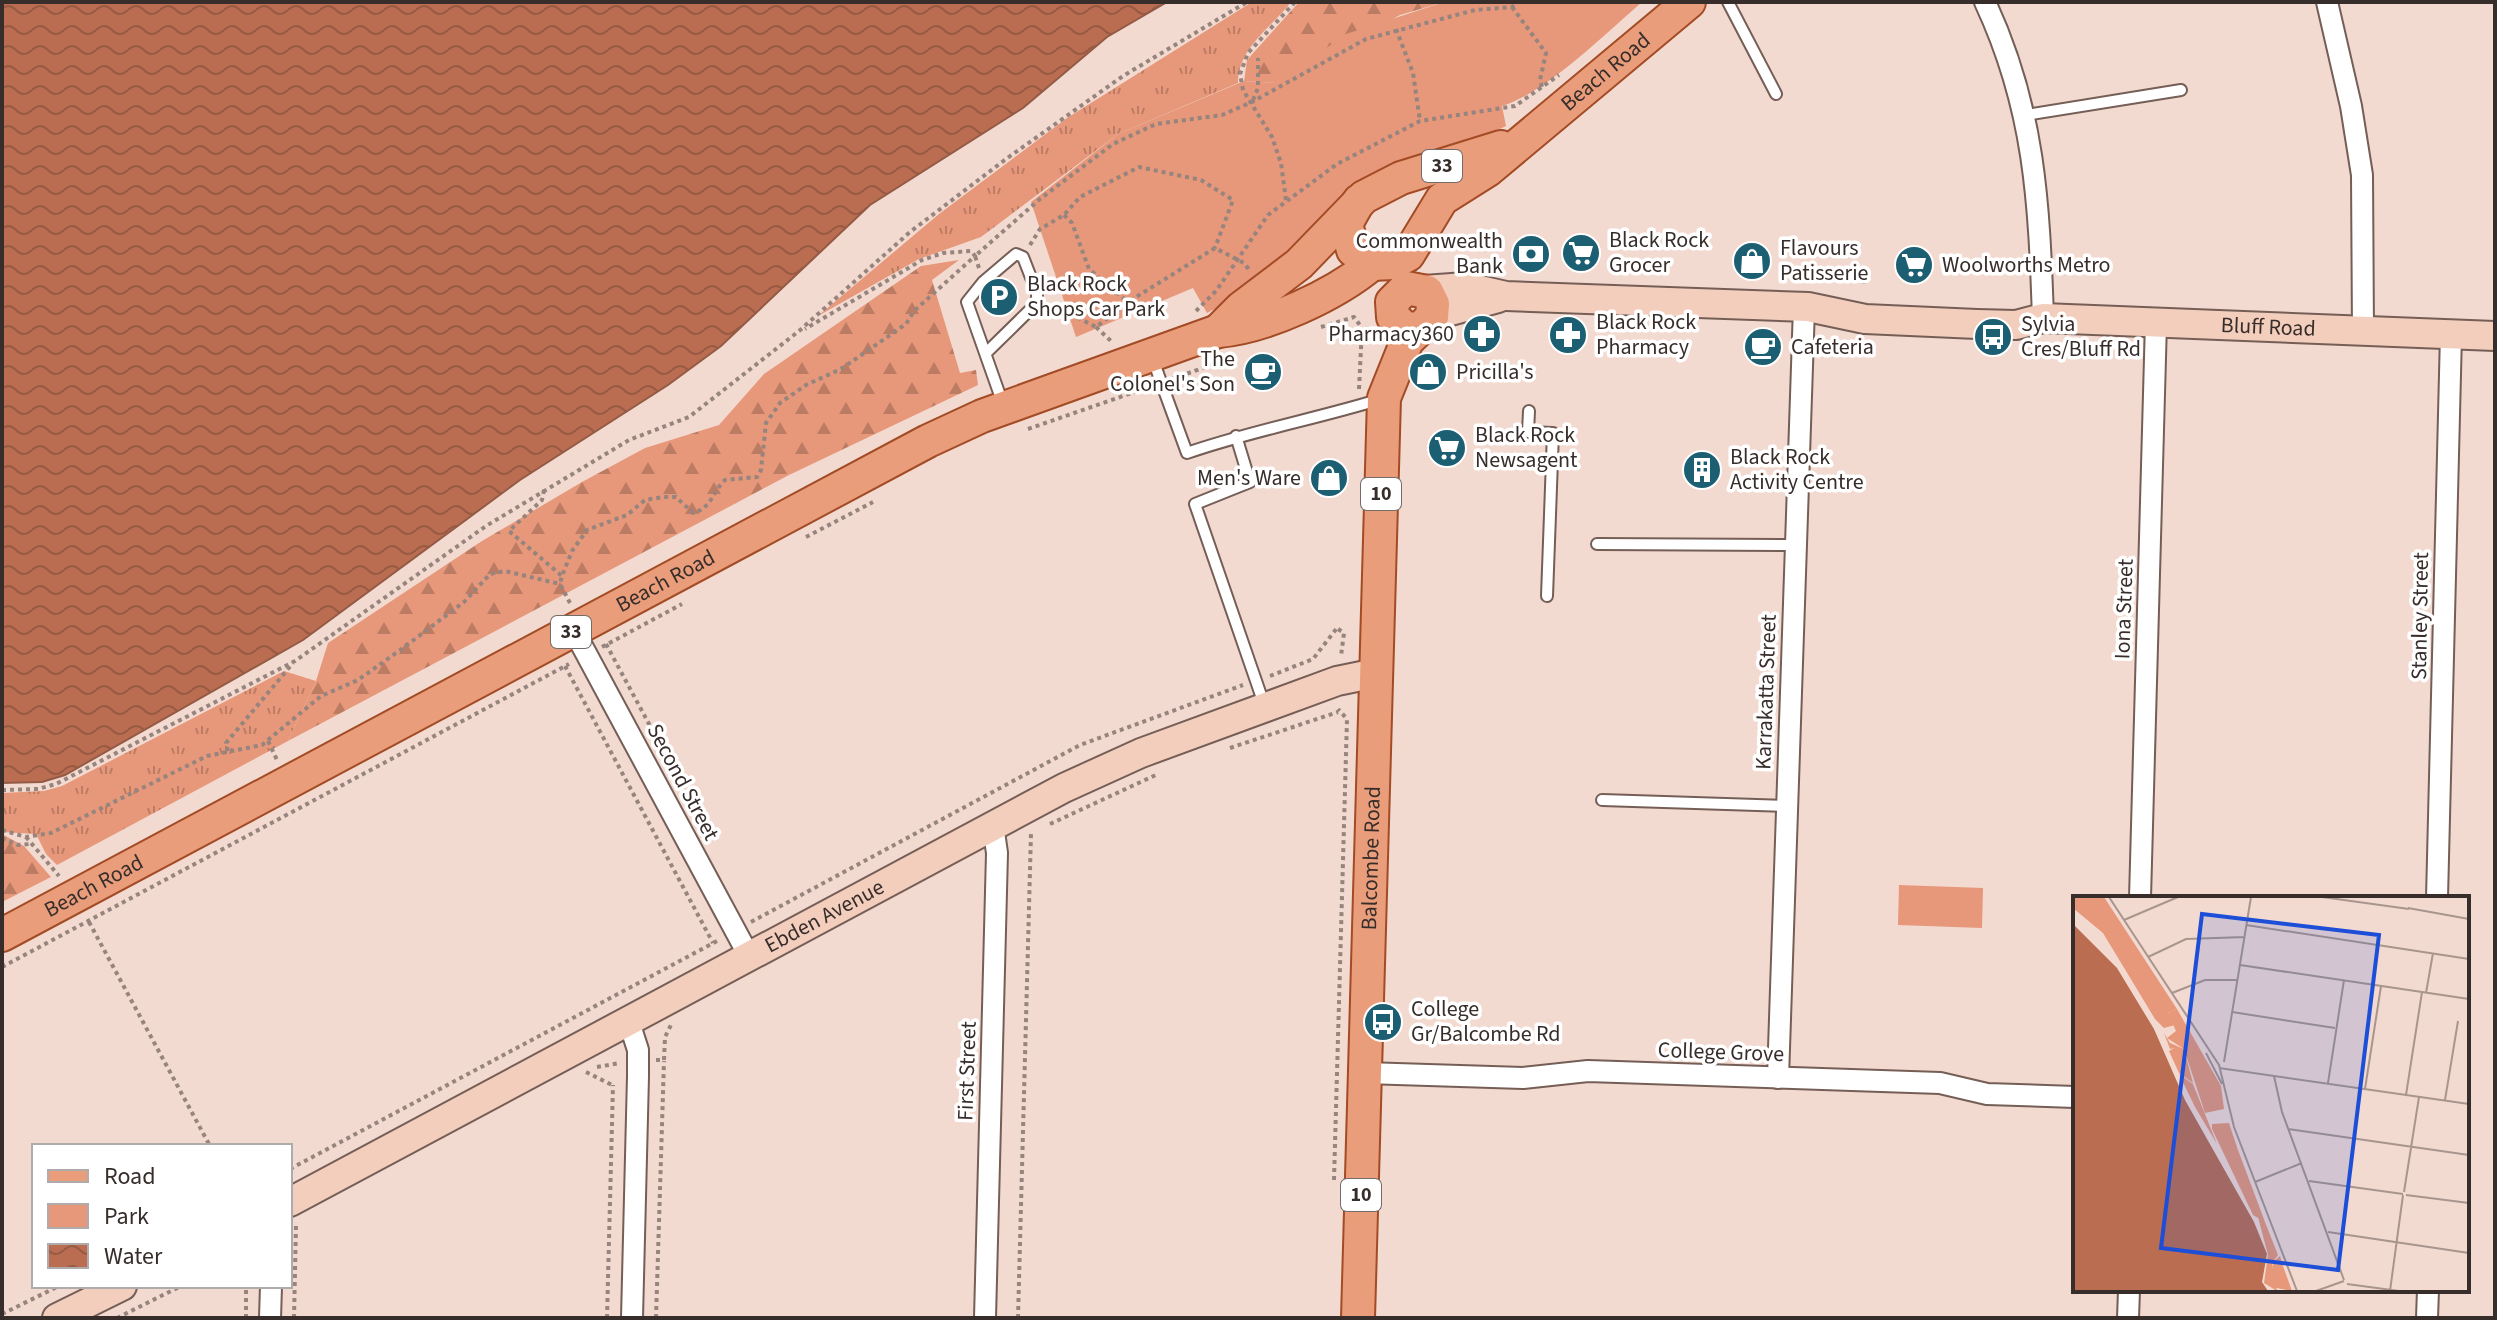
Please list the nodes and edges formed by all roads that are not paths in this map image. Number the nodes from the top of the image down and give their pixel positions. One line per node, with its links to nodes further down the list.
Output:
1 (1689, 2): 8 (main road, Beach Road / 33)
2 (1728, 2): 6 (lane)
3 (1985, 2): 7 (street)
4 (2327, 2): 20 (street)
5 (2181, 90): 7 (lane)
6 (1776, 94)
7 (2026, 115): 16 (street)
8 (1520, 142): 9 (main road, Beach Road / 33); 10 (main road, Beach Road / 33)
9 (1362, 198): 10 (main road, 33); 11 (main road); 19 (main road, Beach Road / 33)
10 (1417, 238): 11 (main road, Beach Road / 33); 12 (main road)
11 (1373, 264): 15 (main road); 19 (main road, Beach Road / 33)
12 (1422, 289): 13 (street, Bluff Road); 15 (main road); 18 (main road)
13 (1506, 296): 14 (street, Bluff Road); 18 (street, Bluff Road)
14 (1812, 308): 16 (street, Bluff Road); 30 (street, Karrakatta Street)
15 (1391, 310): 18 (main road); 25 (main road, Balcombe Road / 10)
16 (2043, 318): 17 (street, Bluff Road)
17 (2156, 322): 20 (street, Bluff Road); 38 (street, Iona Street)
18 (1424, 325): 25 (main road, Balcombe Road / 10)
19 (1218, 331): 24 (main road, Beach Road / 33)
20 (2363, 331): 21 (street, Bluff Road)
21 (2451, 334): 22 (street, Bluff Road); 39 (street, Stanley Street)
22 (2495, 336)
23 (986, 353): 23 (lane); 27 (lane)
24 (1156, 369): 27 (main road, Beach Road / 33); 28 (lane)
25 (1384, 398): 28 (lane); 33 (main road, Balcombe Road / 10)
26 (1529, 411): 31 (lane)
27 (1015, 419): 32 (main road, Beach Road / 33)
28 (1236, 436): 34 (lane)
29 (1597, 544): 30 (lane)
30 (1795, 545): 36 (street, Karrakatta Street)
31 (1547, 596)
32 (577, 630): 40 (main road, Beach Road / 33); 41 (street, Second Street)
33 (1376, 673): 34 (street, Ebden Avenue); 43 (main road, Balcombe Road / 10)
34 (1265, 706): 37 (street, Ebden Avenue)
35 (1602, 800): 36 (lane)
36 (1787, 806): 44 (street, Karrakatta Street)
37 (995, 839): 41 (street, Ebden Avenue); 54 (street, First Street)
38 (2140, 896)
39 (2437, 896)
40 (2, 935)
41 (749, 956): 42 (street, Ebden Avenue)
42 (629, 1022): 46 (street, Ebden Avenue); 53 (street)
43 (1365, 1073): 44 (street, College Grove); 55 (main road, Balcombe Road / 10)
44 (1778, 1078): 45 (street, College Grove)
45 (2073, 1097)
46 (299, 1215)
47 (118, 1288): 51 (street)
48 (271, 1288): 52 (street)
49 (2129, 1292): 56 (street)
50 (2428, 1292): 57 (street)
51 (57, 1318)
52 (270, 1318)
53 (632, 1318)
54 (985, 1318)
55 (1358, 1318)
56 (2128, 1318)
57 (2427, 1318)

